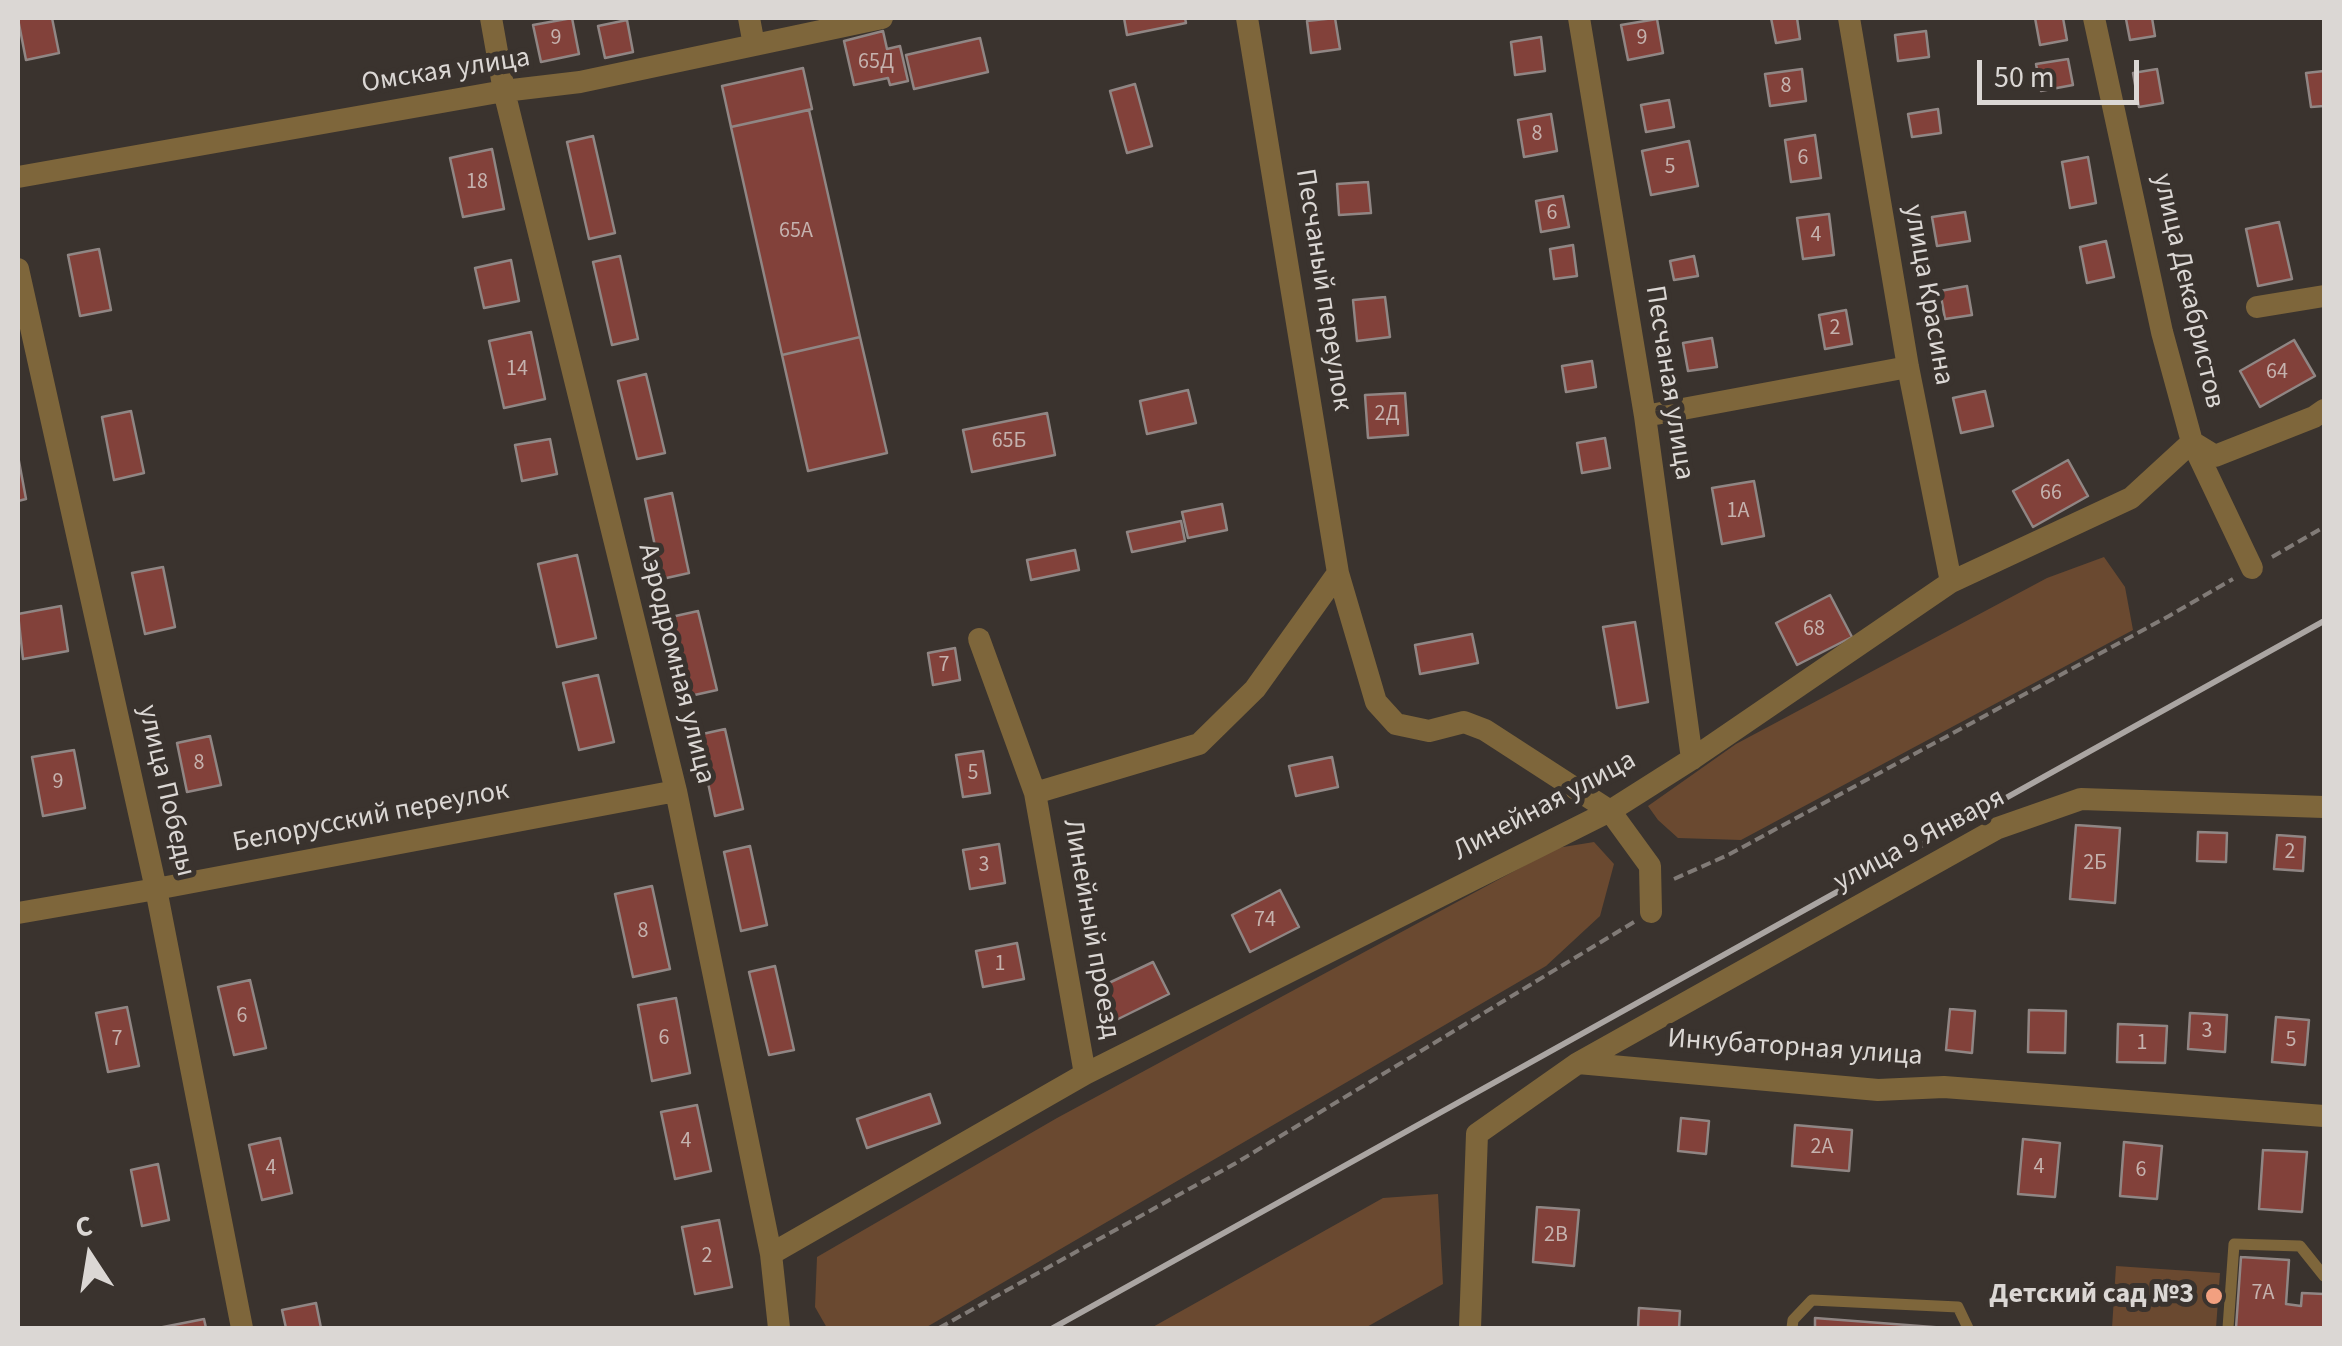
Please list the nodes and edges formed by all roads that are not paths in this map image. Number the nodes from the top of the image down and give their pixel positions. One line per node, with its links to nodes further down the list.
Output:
1 (491, 18): 9 (street, Аэродромная улица)
2 (748, 18): 8 (street)
3 (882, 18): 8 (street, Омская улица)
4 (1247, 18): 19 (street, Песчаный переулок)
5 (1579, 18): 16 (street, Песчаная улица)
6 (1850, 18): 14 (street, улица Красина)
7 (2094, 18): 17 (street, улица Декабристов)
8 (754, 46): 9 (street, Омская улица)
9 (504, 91): 10 (street, Омская улица); 23 (street, Аэродромная улица)
10 (18, 177)
11 (18, 269): 27 (street, улица Победы)
12 (2324, 296): 13 (street)
13 (2257, 306)
14 (1908, 368): 16 (street); 20 (street, улица Красина)
15 (2324, 410): 17 (street)
16 (1644, 416): 22 (street, Песчаная улица)
17 (2192, 442): 18 (street, улица Декабристов); 20 (street, Линейная улица)
18 (2252, 568)
19 (1338, 573): 24 (street, Линейный проезд); 26 (street)
20 (1950, 582): 22 (street, Линейная улица)
21 (980, 639): 24 (street, Линейный проезд)
22 (1692, 759): 26 (street, Линейная улица)
23 (676, 791): 27 (street, Белорусский переулок); 33 (street, Аэродромная улица)
24 (1035, 793): 31 (street, Линейный проезд)
25 (2324, 807): 30 (street, улица 9 Января)
26 (1610, 811): 28 (street); 31 (street, Линейная улица)
27 (156, 889): 29 (street, Белорусский переулок); 35 (street, улица Победы)
28 (1651, 912)
29 (18, 913)
30 (1578, 1063): 32 (street, Инкубаторная улица); 37 (street)
31 (1085, 1074): 33 (street, Линейная улица)
32 (2324, 1116)
33 (771, 1254): 36 (street, Аэродромная улица)
34 (2324, 1276): 40 (lane)
35 (242, 1328)
36 (779, 1328)
37 (1470, 1328)
38 (1792, 1328): 39 (lane)
39 (1968, 1328)
40 (2228, 1328)

